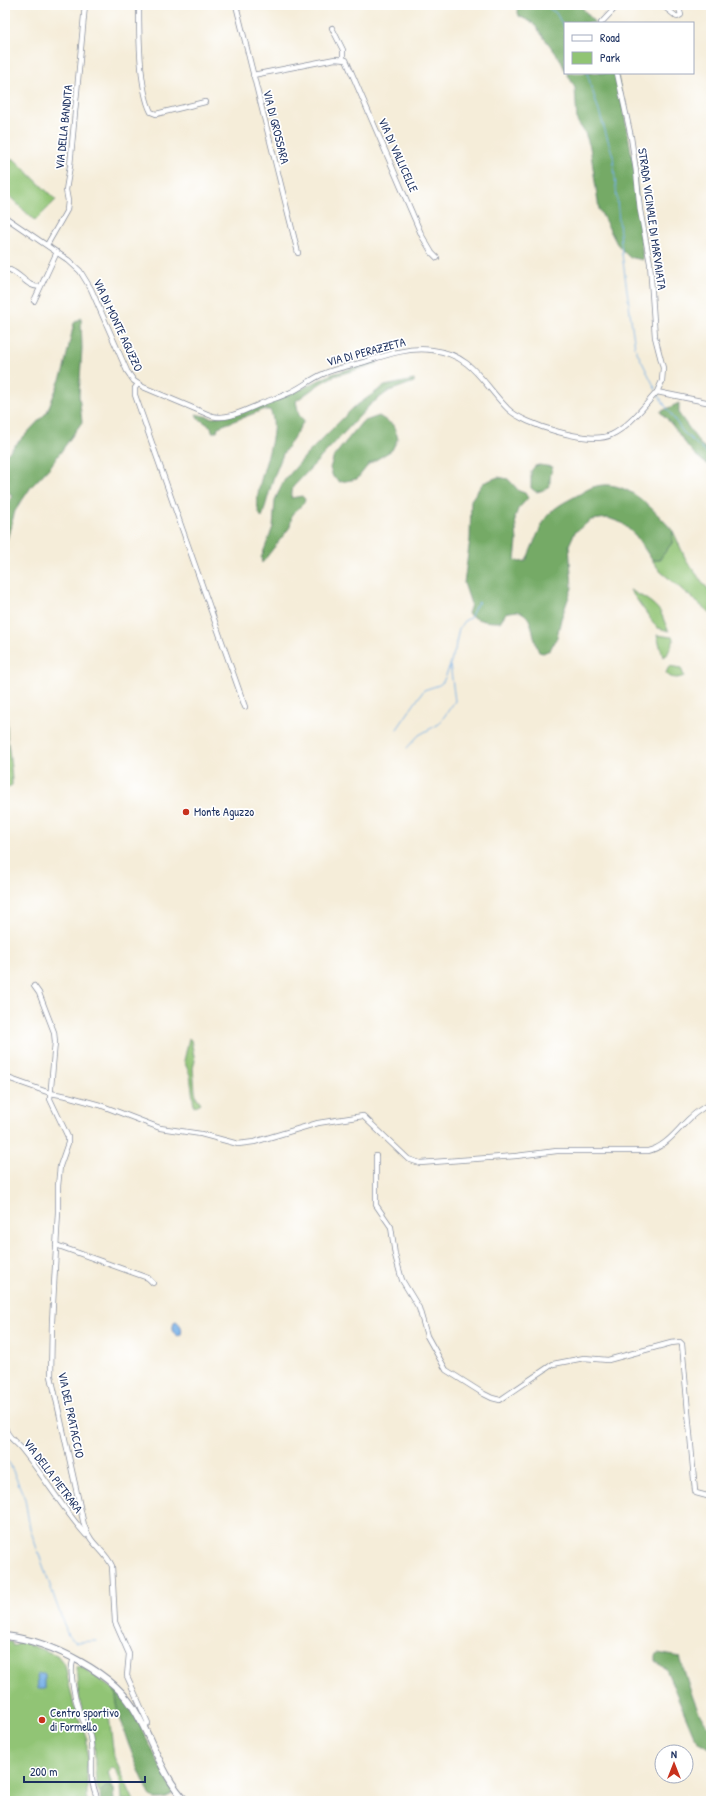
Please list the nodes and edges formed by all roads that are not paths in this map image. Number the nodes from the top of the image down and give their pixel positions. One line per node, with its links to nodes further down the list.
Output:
1 (85, 5): 14 (street, VIA DELLA BANDITA)
2 (139, 5): 12 (street)
3 (236, 5): 11 (street, VIA DI GROSSARA)
4 (618, 5): 7 (street)
5 (662, 5): 6 (street)
6 (678, 5)
7 (602, 22)
8 (332, 28): 9 (street, VIA DI VALLICELLE)
9 (343, 59): 11 (street); 17 (street, VIA DI VALLICELLE)
10 (617, 74): 22 (street, STRADA VICINALE DI MARVAIATA)
11 (253, 75): 16 (street, VIA DI GROSSARA)
12 (205, 102)
13 (5, 217): 14 (street, VIA DI MONTE AGUZZO)
14 (47, 245): 15 (street, VIA DI MONTE AGUZZO)
15 (57, 252): 19 (street); 21 (street, VIA DI MONTE AGUZZO)
16 (298, 253)
17 (437, 258)
18 (10, 270): 19 (street)
19 (40, 288): 20 (street)
20 (34, 301)
21 (138, 384): 22 (street, VIA DI PERAZZETA); 24 (street)
22 (657, 392): 23 (street)
23 (711, 403)
24 (245, 707)
25 (34, 986): 27 (street)
26 (5, 1077): 27 (street)
27 (50, 1093): 28 (street); 30 (street, VIA DEL PRATACCIO)
28 (711, 1103)
29 (376, 1156): 33 (street)
30 (56, 1245): 31 (street); 34 (street, VIA DEL PRATACCIO)
31 (153, 1283)
32 (5, 1427): 34 (street, VIA DELLA PIETRARA)
33 (711, 1497)
34 (87, 1536): 37 (street, VIA DEL PRATACCIO)
35 (5, 1636): 36 (street)
36 (74, 1659): 37 (street); 38 (street)
37 (144, 1726): 39 (street)
38 (98, 1801)
39 (186, 1801)

